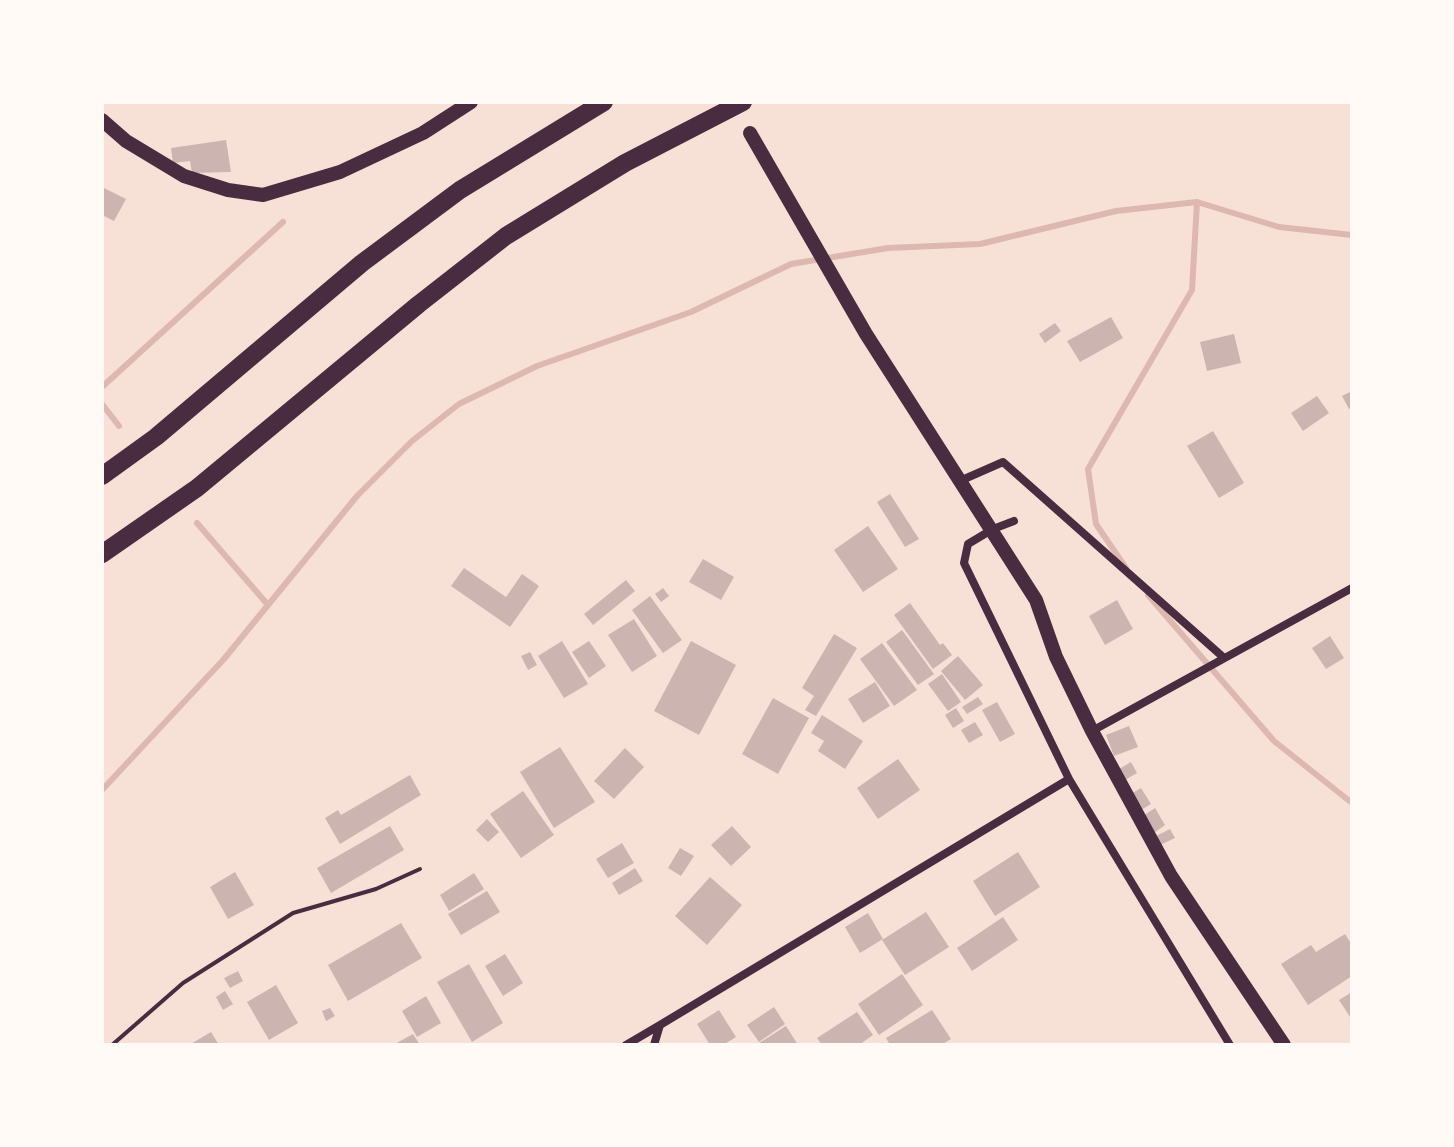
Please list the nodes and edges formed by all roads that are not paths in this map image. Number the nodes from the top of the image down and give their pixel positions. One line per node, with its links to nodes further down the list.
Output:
1 (471, 102): 4 (street)
2 (604, 102): 6 (highway)
3 (743, 102): 10 (highway)
4 (102, 120)
5 (750, 133): 7 (street)
6 (102, 476)
7 (962, 480): 9 (street); 12 (street)
8 (1014, 521): 9 (street)
9 (993, 529): 13 (street); 14 (street)
10 (102, 554)
11 (1352, 588): 12 (street)
12 (1223, 657): 13 (street)
13 (1092, 731): 19 (street)
14 (1069, 779): 15 (street); 18 (street)
15 (660, 1025): 16 (street); 17 (street)
16 (626, 1045)
17 (654, 1045)
18 (1230, 1045)
19 (1284, 1045)

